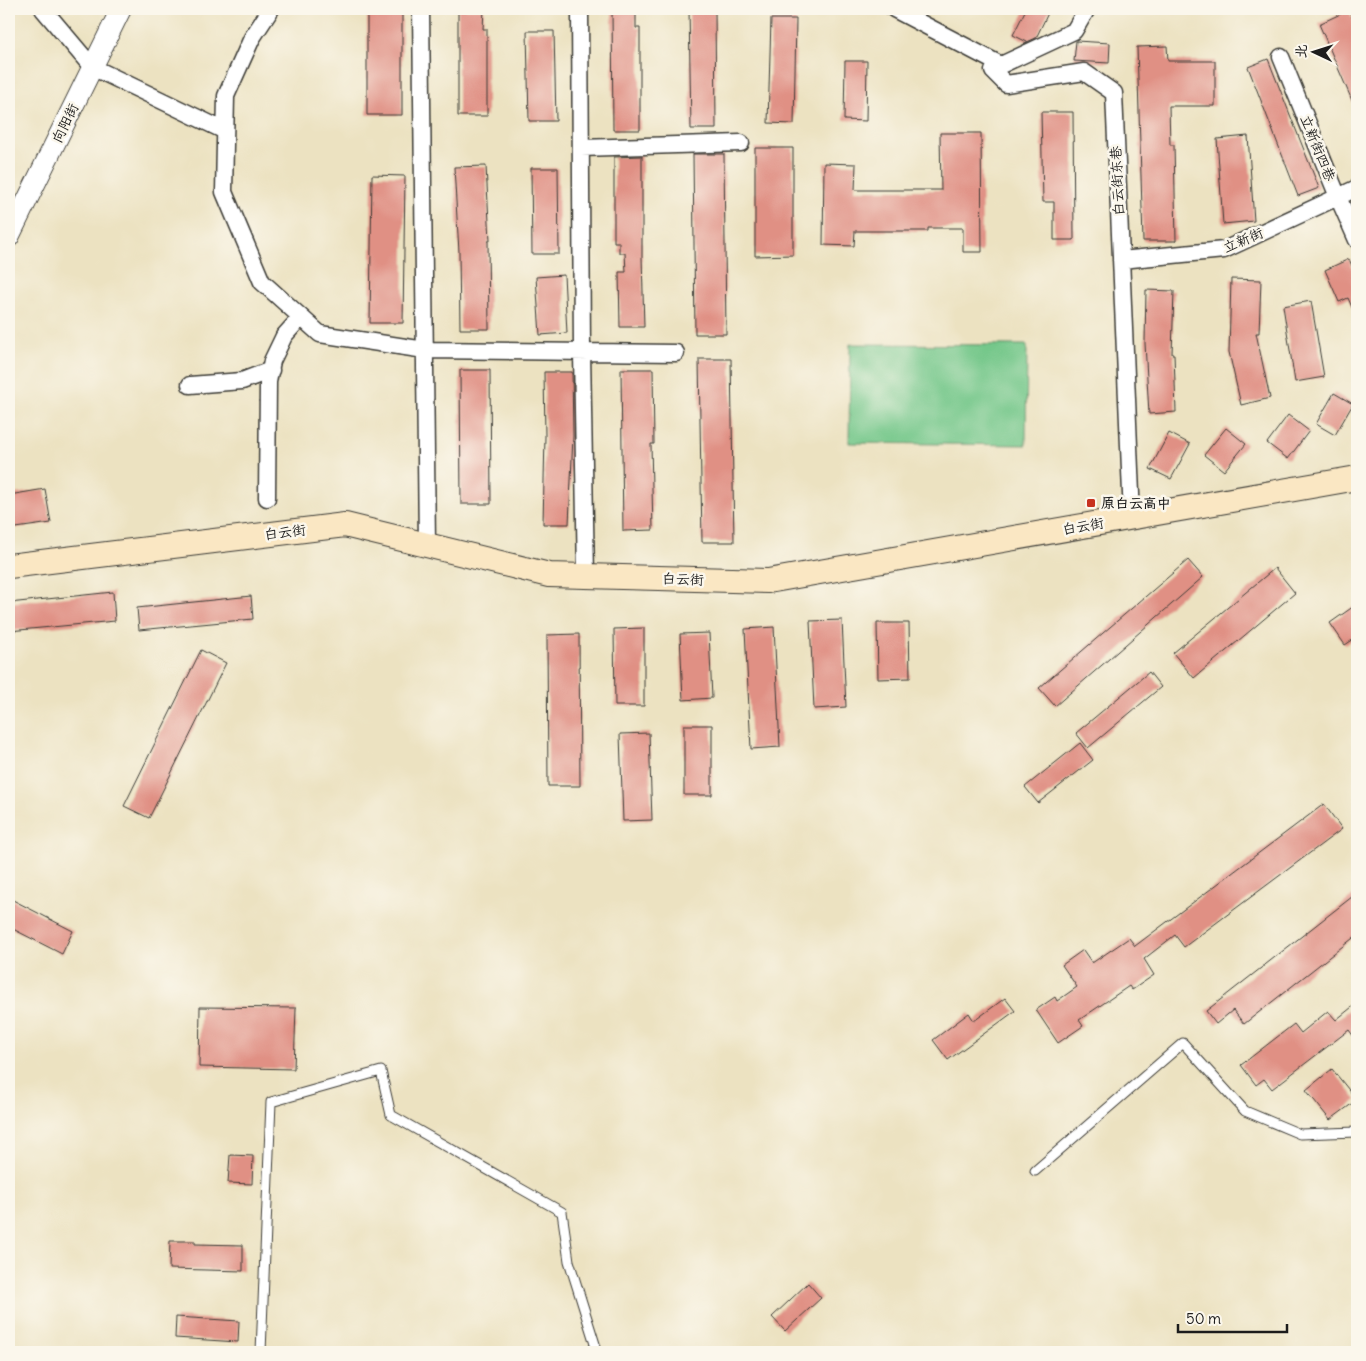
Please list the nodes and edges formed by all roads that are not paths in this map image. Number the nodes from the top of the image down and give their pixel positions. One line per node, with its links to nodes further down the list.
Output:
1 (43, 9): 10 (street)
2 (121, 9): 10 (street, 向阳街)
3 (271, 9): 11 (street)
4 (421, 9): 20 (street)
5 (580, 9): 13 (street)
6 (894, 9): 9 (street)
7 (1087, 9): 9 (street)
8 (1280, 56): 15 (street, 立新街四巷)
9 (1001, 66): 18 (street, 白云街东巷)
10 (92, 67): 11 (street); 16 (street, 向阳街)
11 (225, 131): 19 (street)
12 (741, 144): 13 (street)
13 (581, 148): 21 (street)
14 (1357, 188): 15 (street, 立新街)
15 (1338, 197): 17 (street, 立新街四巷); 18 (street, 立新街)
16 (9, 237)
17 (1357, 240)
18 (1121, 260): 27 (street, 白云街东巷)
19 (301, 317): 20 (street); 23 (street)
20 (425, 350): 21 (street); 28 (street)
21 (582, 353): 22 (street); 30 (street)
22 (676, 354)
23 (270, 370): 24 (street); 26 (street)
24 (190, 385)
25 (1357, 478): 27 (main road, 白云街)
26 (267, 498)
27 (1132, 517): 30 (main road, 白云街)
28 (427, 545): 29 (main road, 白云街); 30 (main road, 白云街)
29 (9, 566)
30 (586, 576)
31 (1357, 1132): 32 (lane)
32 (1035, 1171)
33 (261, 1352): 34 (lane)
34 (593, 1352)

